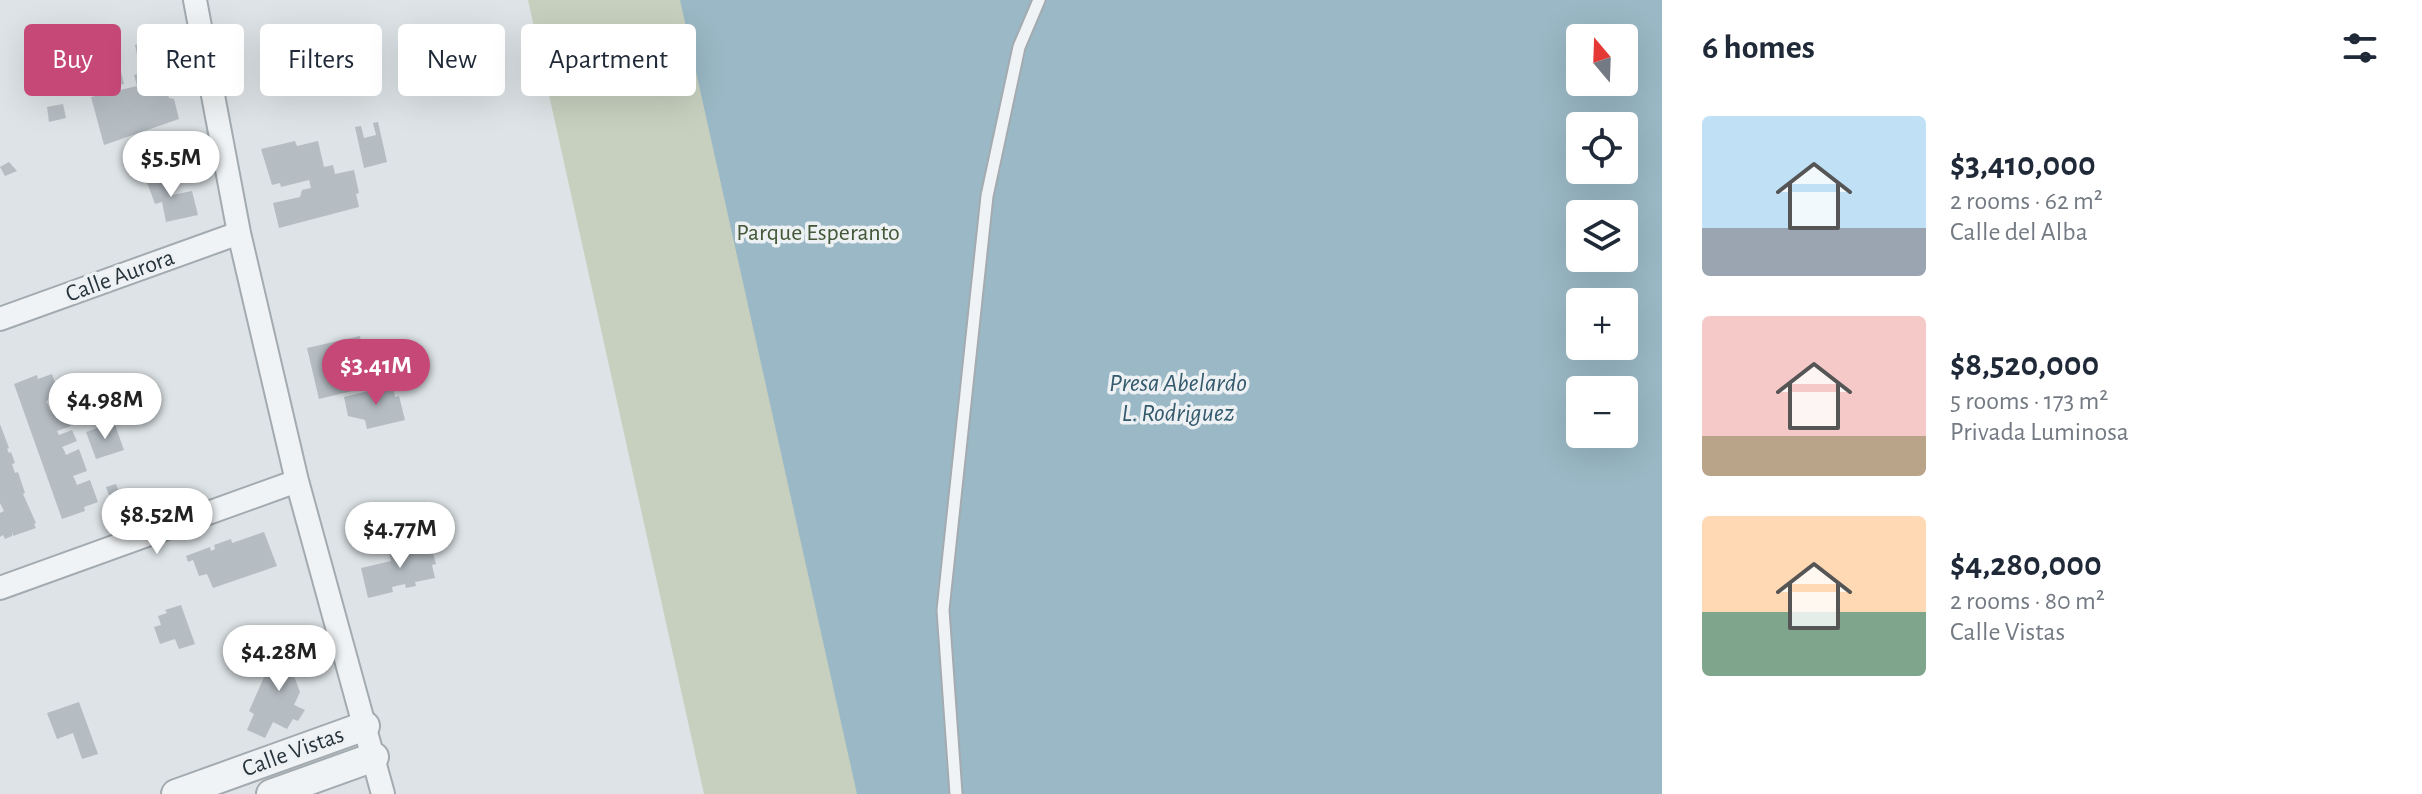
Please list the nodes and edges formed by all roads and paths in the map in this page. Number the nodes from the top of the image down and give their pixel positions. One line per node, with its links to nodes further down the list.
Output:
1 (195, 0): 3 (street)
2 (1039, 0): 12 (lane)
3 (239, 233): 4 (street, Calle Aurora); 5 (street)
4 (0, 319)
5 (297, 481): 6 (street); 7 (street)
6 (0, 588)
7 (365, 726): 8 (street); 9 (street, Calle Vistas)
8 (374, 757): 10 (street, Calle Vistas); 11 (street)
9 (176, 794)
10 (271, 794)
11 (383, 794)
12 (956, 794)

